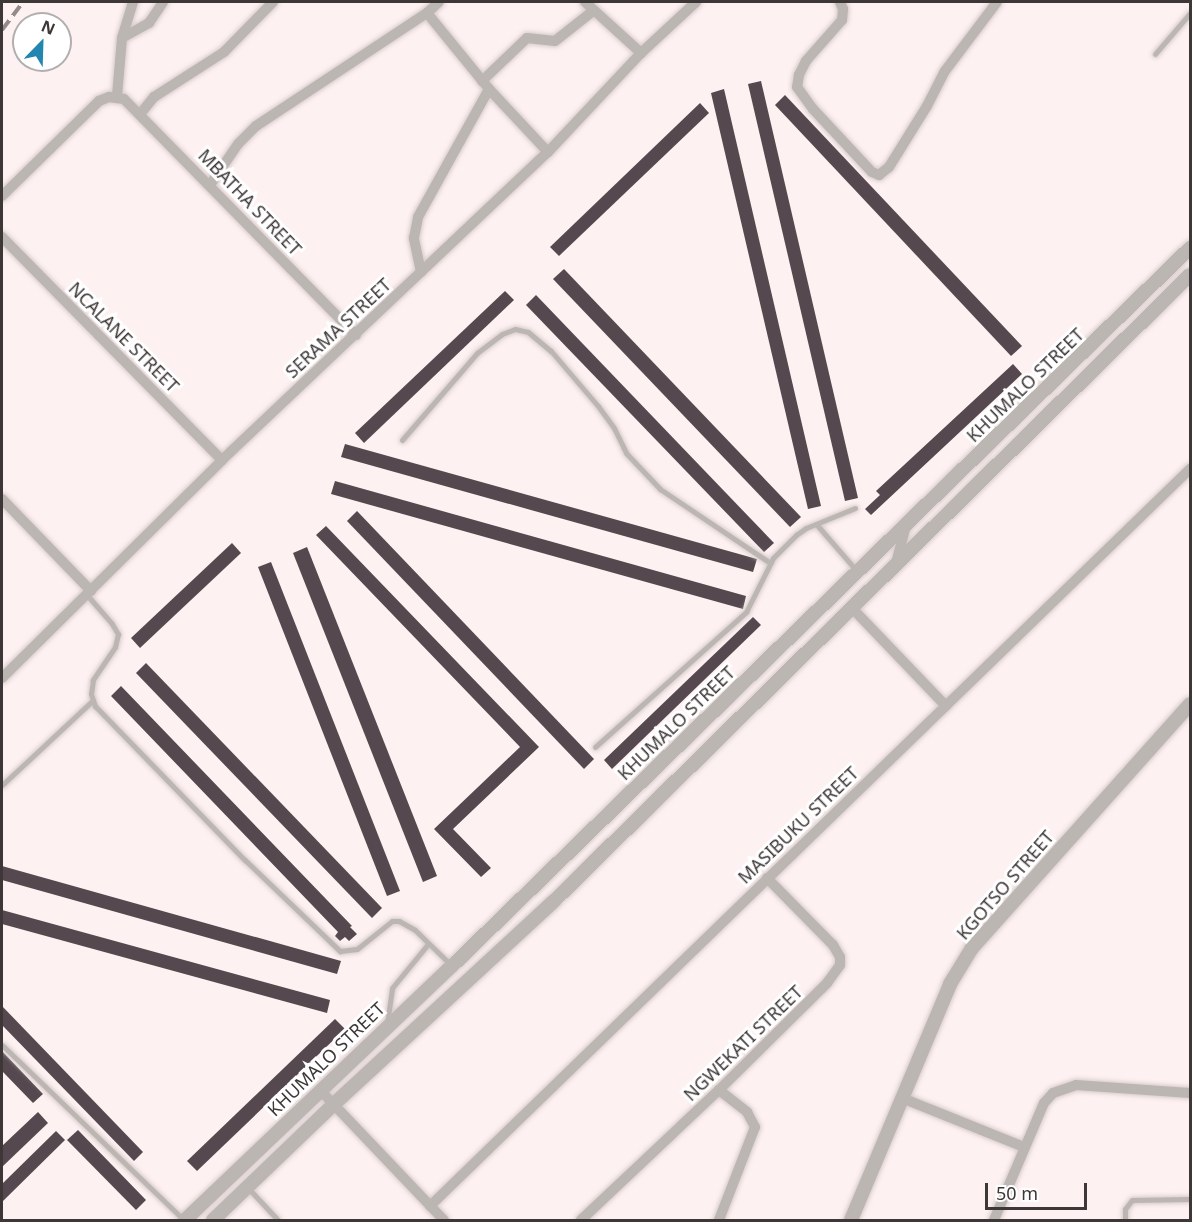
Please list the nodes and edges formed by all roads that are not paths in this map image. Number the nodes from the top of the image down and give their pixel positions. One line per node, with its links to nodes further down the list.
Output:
1 (133, 2): 12 (street)
2 (164, 2): 12 (street)
3 (273, 2): 17 (street)
4 (439, 2): 10 (street)
5 (585, 2): 9 (street)
6 (696, 2): 13 (street, SERAMA STREET)
7 (840, 2): 8 (street)
8 (997, 2)
9 (593, 11): 13 (street); 15 (street)
10 (427, 13): 15 (street); 19 (street)
11 (1191, 13): 14 (lane)
12 (122, 38): 16 (street)
13 (642, 53): 18 (street, SERAMA STREET)
14 (1155, 54)
15 (485, 85): 18 (street); 23 (street)
16 (117, 96): 17 (street, MBATHA STREET); 20 (street)
17 (141, 113): 19 (street, MBATHA STREET)
18 (548, 152): 23 (street, SERAMA STREET)
19 (210, 184): 25 (street, MBATHA STREET)
20 (2, 196)
21 (2, 237): 27 (street, NCALANE STREET)
22 (1191, 248): 31 (street, KHUMALO STREET)
23 (421, 272): 25 (street, SERAMA STREET)
24 (1191, 275): 33 (street, KHUMALO STREET)
25 (356, 335): 27 (street, SERAMA STREET)
26 (402, 440): 34 (lane)
27 (222, 460): 36 (street, SERAMA STREET)
28 (1191, 469): 41 (street, MASIBUKU STREET)
29 (2, 499): 36 (street)
30 (855, 508): 32 (lane)
31 (906, 524): 33 (street); 35 (street, KHUMALO STREET)
32 (817, 525): 34 (lane); 35 (lane)
33 (896, 563): 37 (street, KHUMALO STREET)
34 (770, 564): 42 (lane)
35 (857, 572): 46 (street, KHUMALO STREET)
36 (89, 593): 38 (street, SERAMA STREET); 39 (lane)
37 (851, 607): 41 (street); 53 (street, KHUMALO STREET)
38 (2, 678)
39 (92, 701): 43 (lane); 45 (lane)
40 (1191, 704): 52 (street, KGOTSO STREET)
41 (946, 706): 44 (street, MASIBUKU STREET)
42 (595, 747)
43 (2, 785)
44 (767, 878): 50 (street, NGWEKATI STREET); 57 (street, MASIBUKU STREET)
45 (428, 944): 46 (lane); 47 (lane)
46 (452, 966): 47 (street, KHUMALO STREET)
47 (387, 1025): 49 (street, KHUMALO STREET)
48 (2, 1044): 58 (lane)
49 (320, 1090): 53 (street); 58 (street, KHUMALO STREET)
50 (718, 1090): 62 (street, NGWEKATI STREET); 63 (street)
51 (1191, 1093): 54 (street)
52 (902, 1098): 54 (street); 64 (street, KGOTSO STREET)
53 (334, 1104): 55 (street, KHUMALO STREET); 57 (street)
54 (1024, 1147): 65 (street)
55 (248, 1187): 59 (street, KHUMALO STREET); 60 (lane)
56 (1191, 1199): 66 (lane)
57 (430, 1206): 61 (street)
58 (185, 1220)
59 (213, 1221)
60 (278, 1221)
61 (444, 1221)
62 (580, 1221)
63 (719, 1221)
64 (851, 1221)
65 (994, 1221)
66 (1125, 1221)

